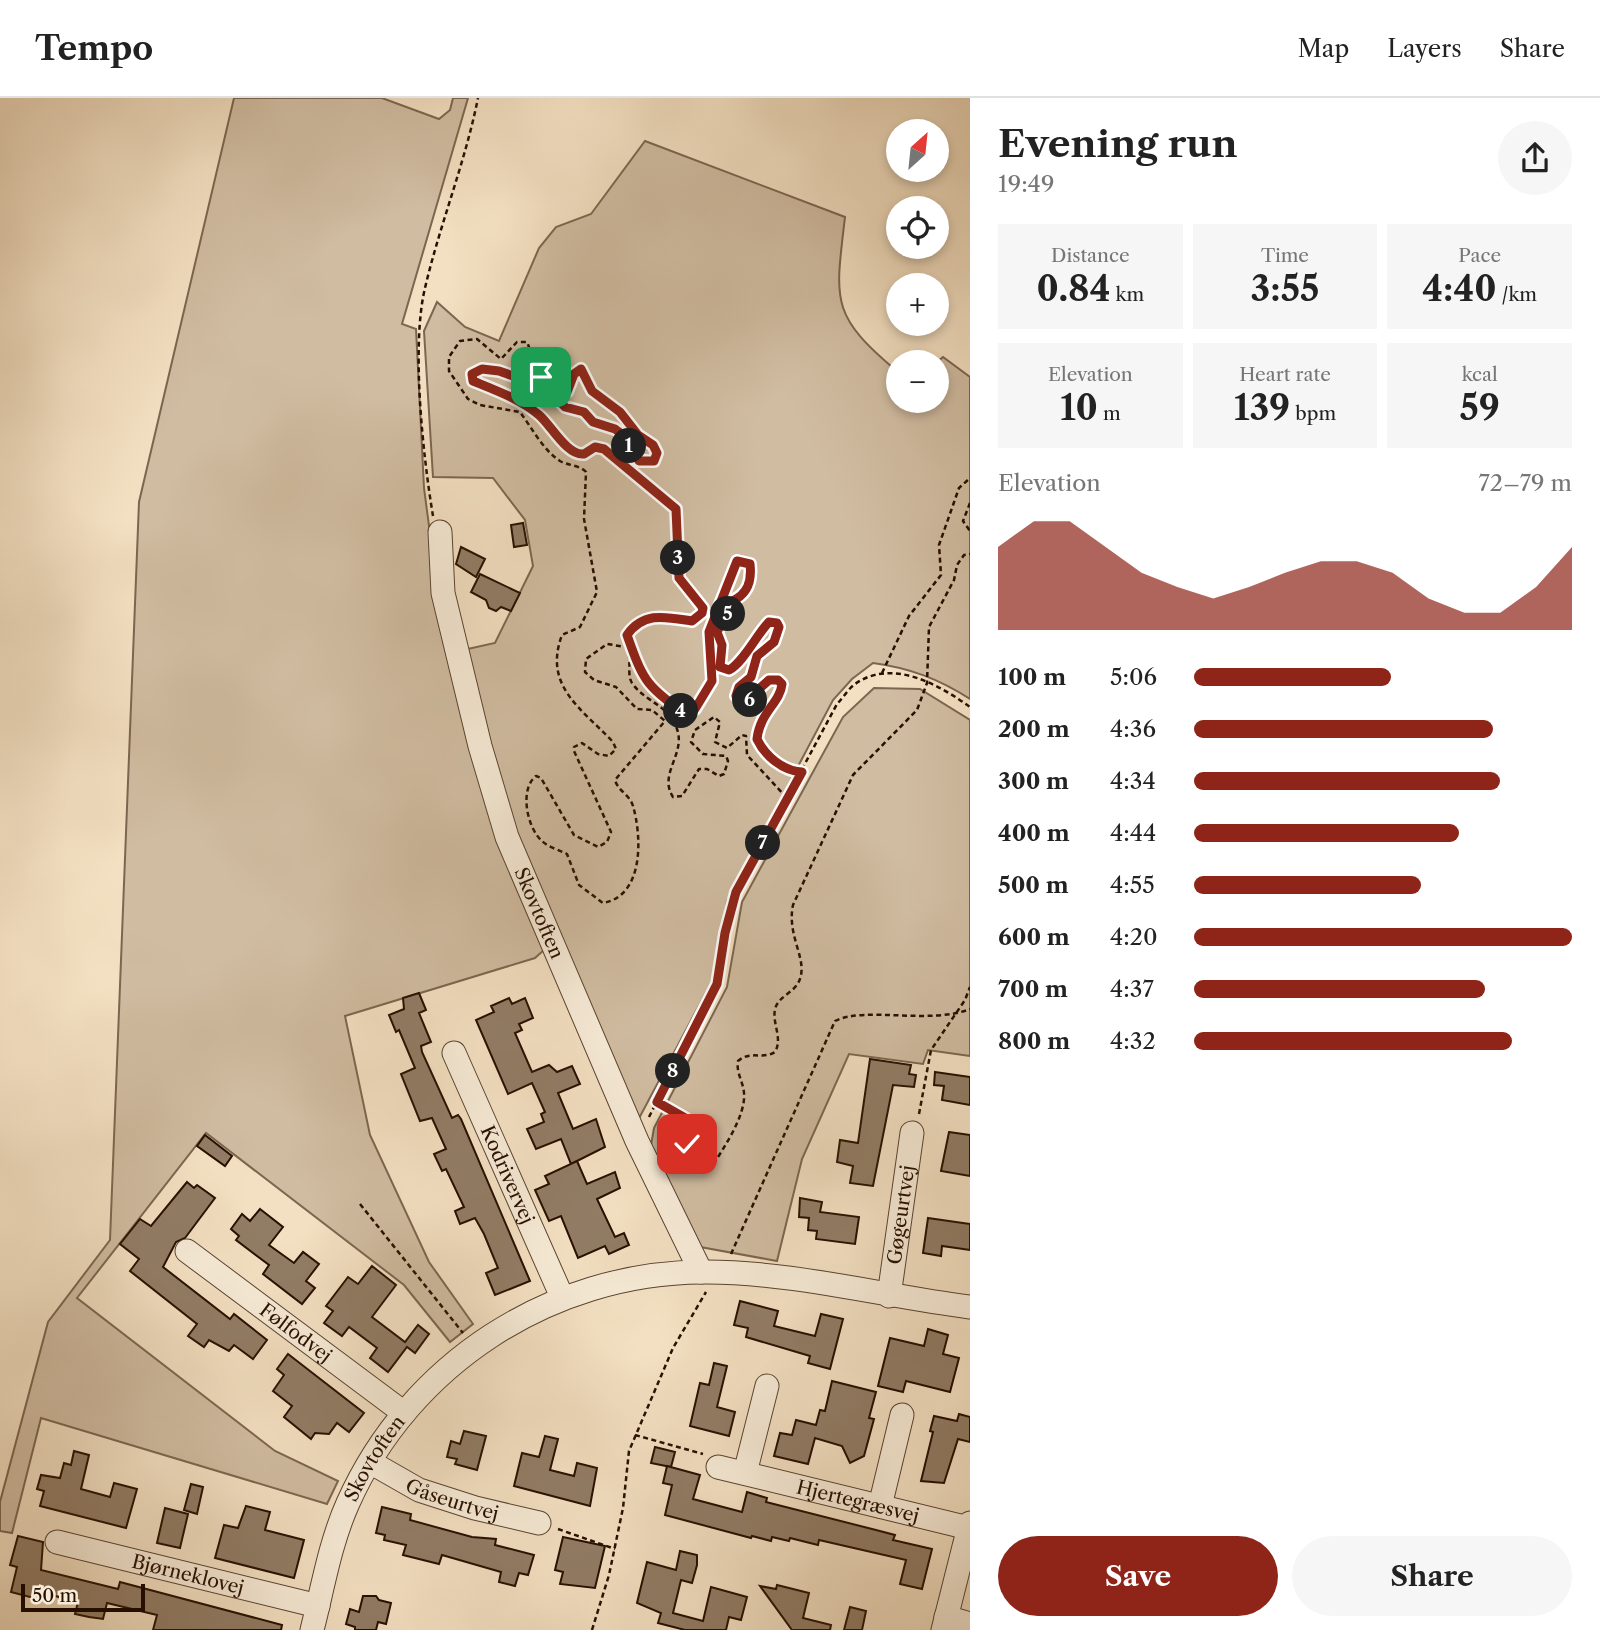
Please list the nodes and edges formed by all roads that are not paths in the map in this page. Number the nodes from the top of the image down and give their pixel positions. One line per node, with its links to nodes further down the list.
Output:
1 (440, 532): 5 (street, Skovtoften)
2 (454, 1053): 7 (street, Kodrivervej)
3 (912, 1133): 6 (street, Gøgeurtvej)
4 (187, 1251): 10 (street, Følfodvej)
5 (710, 1272): 6 (street, Skovtoften); 7 (street, Skovtoften)
6 (889, 1296): 8 (street, Skovtoften)
7 (562, 1297): 10 (street, Skovtoften)
8 (970, 1307)
9 (767, 1385): 14 (street)
10 (404, 1413): 12 (street, Skovtoften)
11 (902, 1415): 15 (street)
12 (370, 1462): 16 (street, Gåseurtvej); 19 (street, Skovtoften)
13 (718, 1466): 14 (street, Hjertegræsvej)
14 (745, 1473): 15 (street, Hjertegræsvej)
15 (880, 1506): 17 (street, Hjertegræsvej)
16 (539, 1523)
17 (969, 1525): 20 (street)
18 (57, 1542): 19 (street, Bjørneklovej)
19 (318, 1606): 22 (street, Skovtoften)
20 (944, 1624): 21 (street)
21 (970, 1624)
22 (312, 1630)

